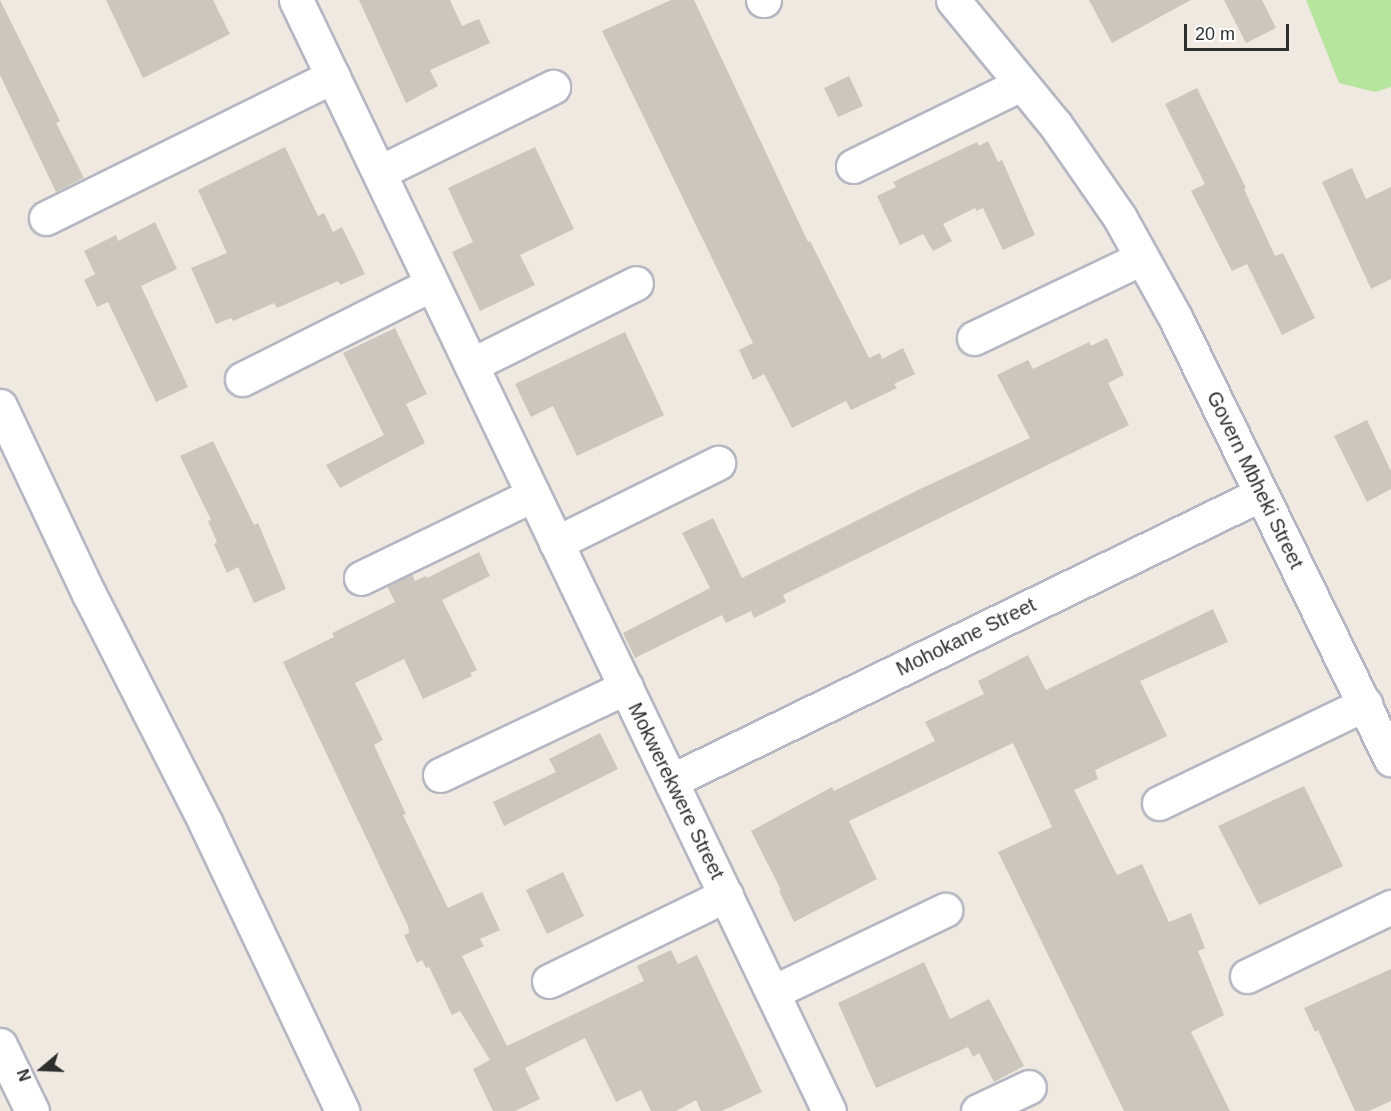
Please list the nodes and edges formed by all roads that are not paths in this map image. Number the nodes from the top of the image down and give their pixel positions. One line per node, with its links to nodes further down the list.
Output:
1 (296, 0): 3 (street, Mokwerekwere Street)
2 (953, 0): 4 (street, Govern Mbheki Street)
3 (333, 76): 7 (street, Mokwerekwere Street); 8 (street)
4 (1022, 84): 6 (street); 9 (street, Govern Mbheki Street)
5 (553, 87): 7 (street)
6 (853, 166)
7 (380, 172): 11 (street, Mokwerekwere Street)
8 (46, 218)
9 (1142, 258): 12 (street); 17 (street, Govern Mbheki Street)
10 (636, 283): 13 (street)
11 (432, 284): 13 (street, Mokwerekwere Street); 14 (street)
12 (974, 338)
13 (471, 365): 18 (street, Mokwerekwere Street)
14 (242, 379)
15 (0, 406): 37 (street)
16 (718, 463): 19 (street)
17 (1261, 494): 22 (street, Govern Mbheki Street); 25 (street, Mohokane Street)
18 (533, 495): 19 (street, Mokwerekwere Street); 20 (street)
19 (556, 543): 21 (street, Mokwerekwere Street)
20 (361, 578)
21 (626, 687): 24 (street, Mokwerekwere Street); 25 (street, Mokwerekwere Street)
22 (1376, 709): 23 (street, Govern Mbheki Street); 26 (street)
23 (1391, 759)
24 (440, 775)
25 (671, 781): 27 (street, Mokwerekwere Street)
26 (1159, 803)
27 (726, 895): 31 (street, Mokwerekwere Street); 32 (street, Mokwerekwere Street)
28 (1391, 907): 30 (street)
29 (945, 910): 32 (street)
30 (1247, 976)
31 (549, 981)
32 (773, 992): 35 (street, Mokwerekwere Street)
33 (0, 1045): 36 (street)
34 (1029, 1087): 38 (street)
35 (818, 1107)
36 (32, 1111)
37 (342, 1111)
38 (978, 1111)

